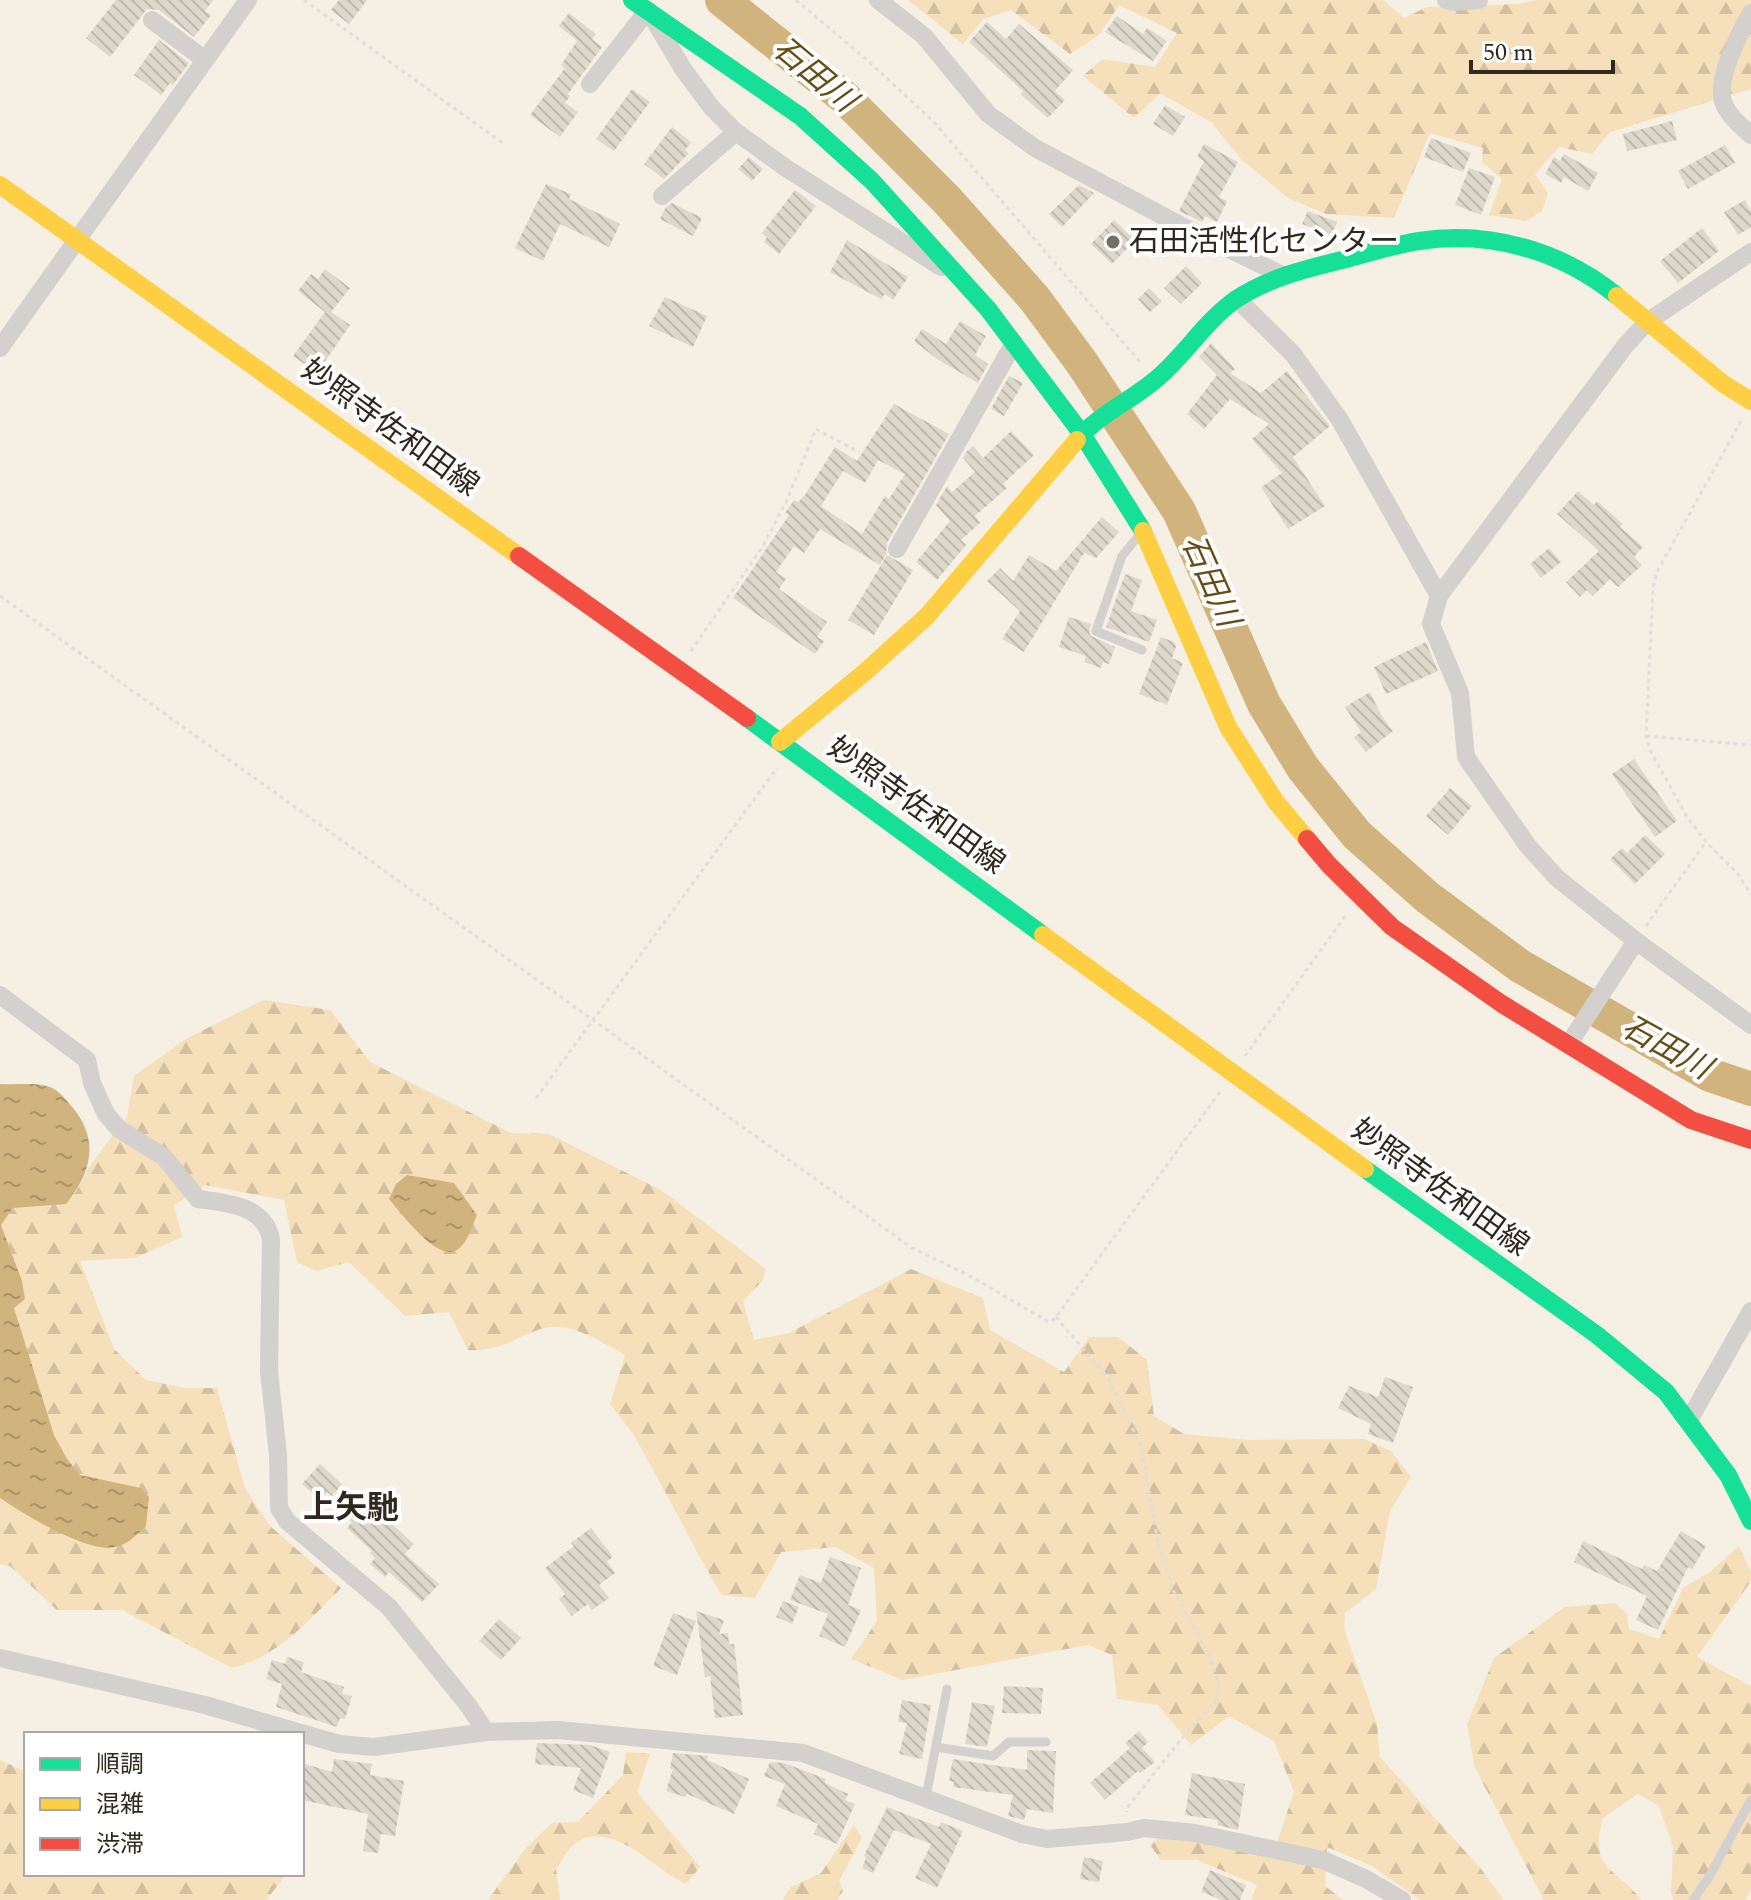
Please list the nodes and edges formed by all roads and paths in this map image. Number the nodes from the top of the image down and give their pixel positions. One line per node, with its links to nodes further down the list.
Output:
1 (248, 0): 10 (street)
2 (304, 0): 14 (path)
3 (796, 0): 25 (path)
4 (878, 0): 19 (street)
5 (1446, 0): 6 (street)
6 (1479, 0)
7 (640, 5): 11 (street); 12 (street); 20 (street)
8 (1751, 13): 13 (street)
9 (152, 20): 10 (street)
10 (205, 60): 17 (street)
11 (590, 84)
12 (736, 132): 16 (street); 20 (street)
13 (1751, 135)
14 (504, 144)
15 (0, 185): 17 (street, 妙照寺佐和田線)
16 (662, 196)
17 (78, 240): 24 (street); 34 (street, 妙照寺佐和田線)
18 (1751, 252): 22 (street)
19 (1282, 275): 21 (street); 22 (street)
20 (960, 278): 23 (street)
21 (1237, 299): 25 (street); 32 (street)
22 (1647, 322): 26 (street); 32 (street)
23 (1014, 343): 27 (street); 30 (street)
24 (0, 348)
25 (1152, 383): 27 (street)
26 (1747, 409): 35 (path)
27 (1087, 430): 29 (street); 37 (street)
28 (859, 452): 34 (path)
29 (1143, 531): 33 (lane); 40 (street)
30 (897, 549)
31 (0, 596): 43 (path)
32 (1439, 596): 41 (street)
33 (1142, 650)
34 (678, 669): 37 (street, 妙照寺佐和田線)
35 (1646, 736): 36 (path); 38 (path)
36 (1751, 745)
37 (787, 746): 43 (path); 46 (street, 妙照寺佐和田線)
38 (1706, 842): 39 (path); 41 (path)
39 (1751, 894)
40 (1360, 897): 45 (street); 46 (path)
41 (1636, 941): 44 (street); 45 (street)
42 (0, 995): 56 (street)
43 (593, 1019): 47 (path); 50 (path)
44 (1751, 1025)
45 (1572, 1039): 48 (street)
46 (1233, 1074): 50 (path); 51 (street, 妙照寺佐和田線)
47 (536, 1098)
48 (1751, 1140)
49 (1751, 1311): 51 (street)
50 (1056, 1317): 62 (path)
51 (1689, 1420): 52 (street, 妙照寺佐和田線)
52 (1751, 1521)
53 (0, 1658): 55 (street)
54 (947, 1689): 59 (lane)
55 (298, 1732)
56 (486, 1732): 57 (street); 60 (street)
57 (304, 1734)
58 (1046, 1742): 59 (lane)
59 (936, 1747): 60 (lane)
60 (926, 1797): 62 (street)
61 (1751, 1800): 64 (lane)
62 (1127, 1832): 63 (street)
63 (1402, 1900)
64 (1693, 1900)

